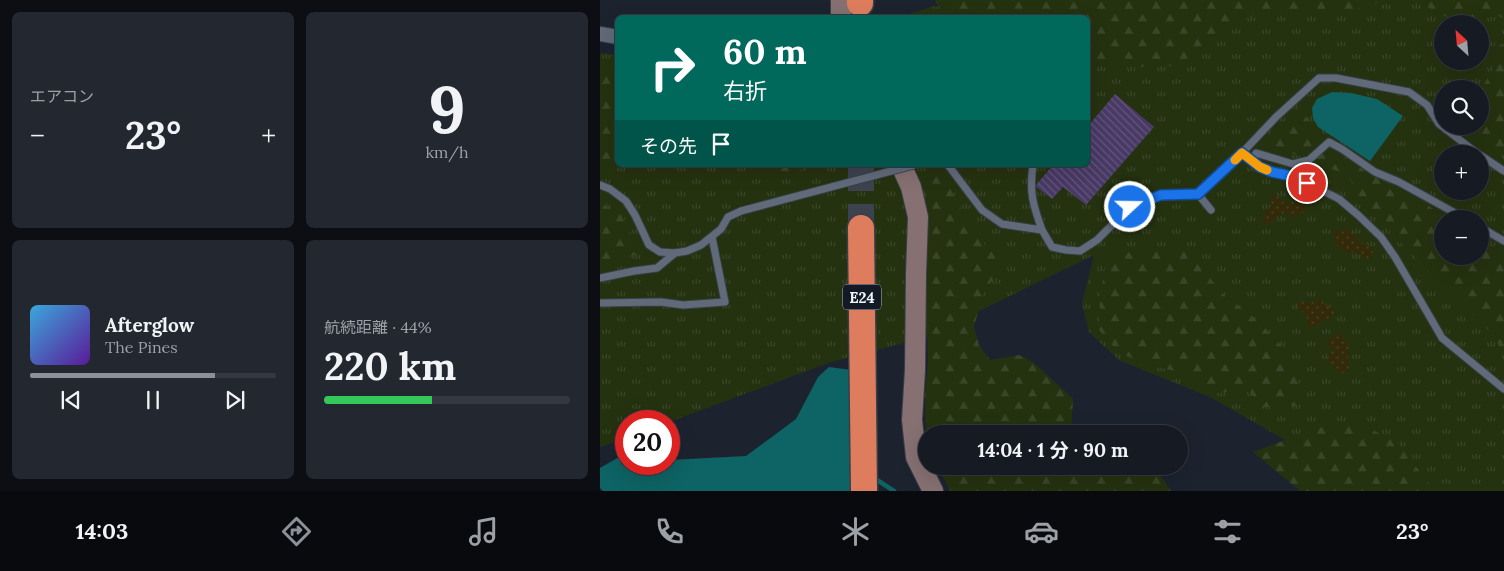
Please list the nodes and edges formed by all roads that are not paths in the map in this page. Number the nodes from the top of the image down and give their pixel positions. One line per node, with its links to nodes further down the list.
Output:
1 (600, 34): 2 (street)
2 (615, 36)
3 (1467, 145): 4 (lane)
4 (1242, 153): 5 (lane); 13 (lane)
5 (1252, 161): 15 (lane); 24 (lane)
6 (1489, 161): 11 (lane)
7 (902, 167): 26 (street)
8 (906, 167): 19 (lane, bridge)
9 (950, 167): 17 (lane)
10 (1033, 167): 17 (lane)
11 (1504, 171)
12 (600, 185): 21 (lane)
13 (1198, 194): 14 (lane); 17 (lane)
14 (1211, 210)
15 (1450, 210)
16 (861, 228): 25 (highway, E24)
17 (1042, 230)
18 (1489, 232): 20 (lane)
19 (712, 237): 21 (lane); 23 (lane)
20 (1504, 241)
21 (675, 253): 22 (lane)
22 (600, 278)
23 (600, 303)
24 (1504, 389)
25 (864, 491)
26 (933, 491)

